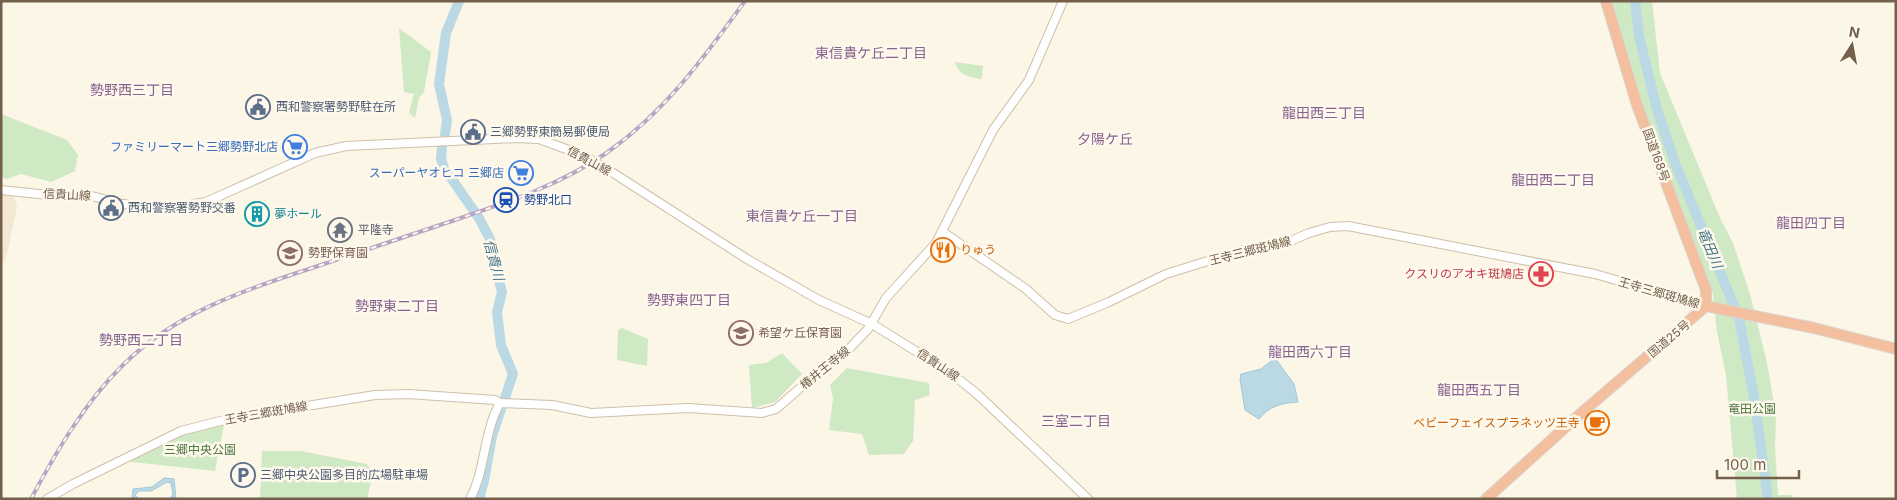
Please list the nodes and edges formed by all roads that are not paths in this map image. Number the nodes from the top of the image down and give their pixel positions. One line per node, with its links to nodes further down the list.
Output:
1 (1063, 1): 4 (main road, 椿井王寺線)
2 (1606, 1): 5 (highway, 国道168号)
3 (1, 190): 6 (main road, 信貴山線, bridge)
4 (943, 232): 5 (main road, 王寺三郷斑鳩線); 6 (main road, 椿井王寺線)
5 (1706, 306): 7 (highway); 12 (highway, 国道25号)
6 (872, 324): 8 (main road, 椿井王寺線); 11 (main road, 信貴山線)
7 (1896, 350)
8 (503, 403): 9 (main road, 王寺三郷斑鳩線); 10 (main road)
9 (47, 499)
10 (470, 499)
11 (1088, 499)
12 (1486, 499)

